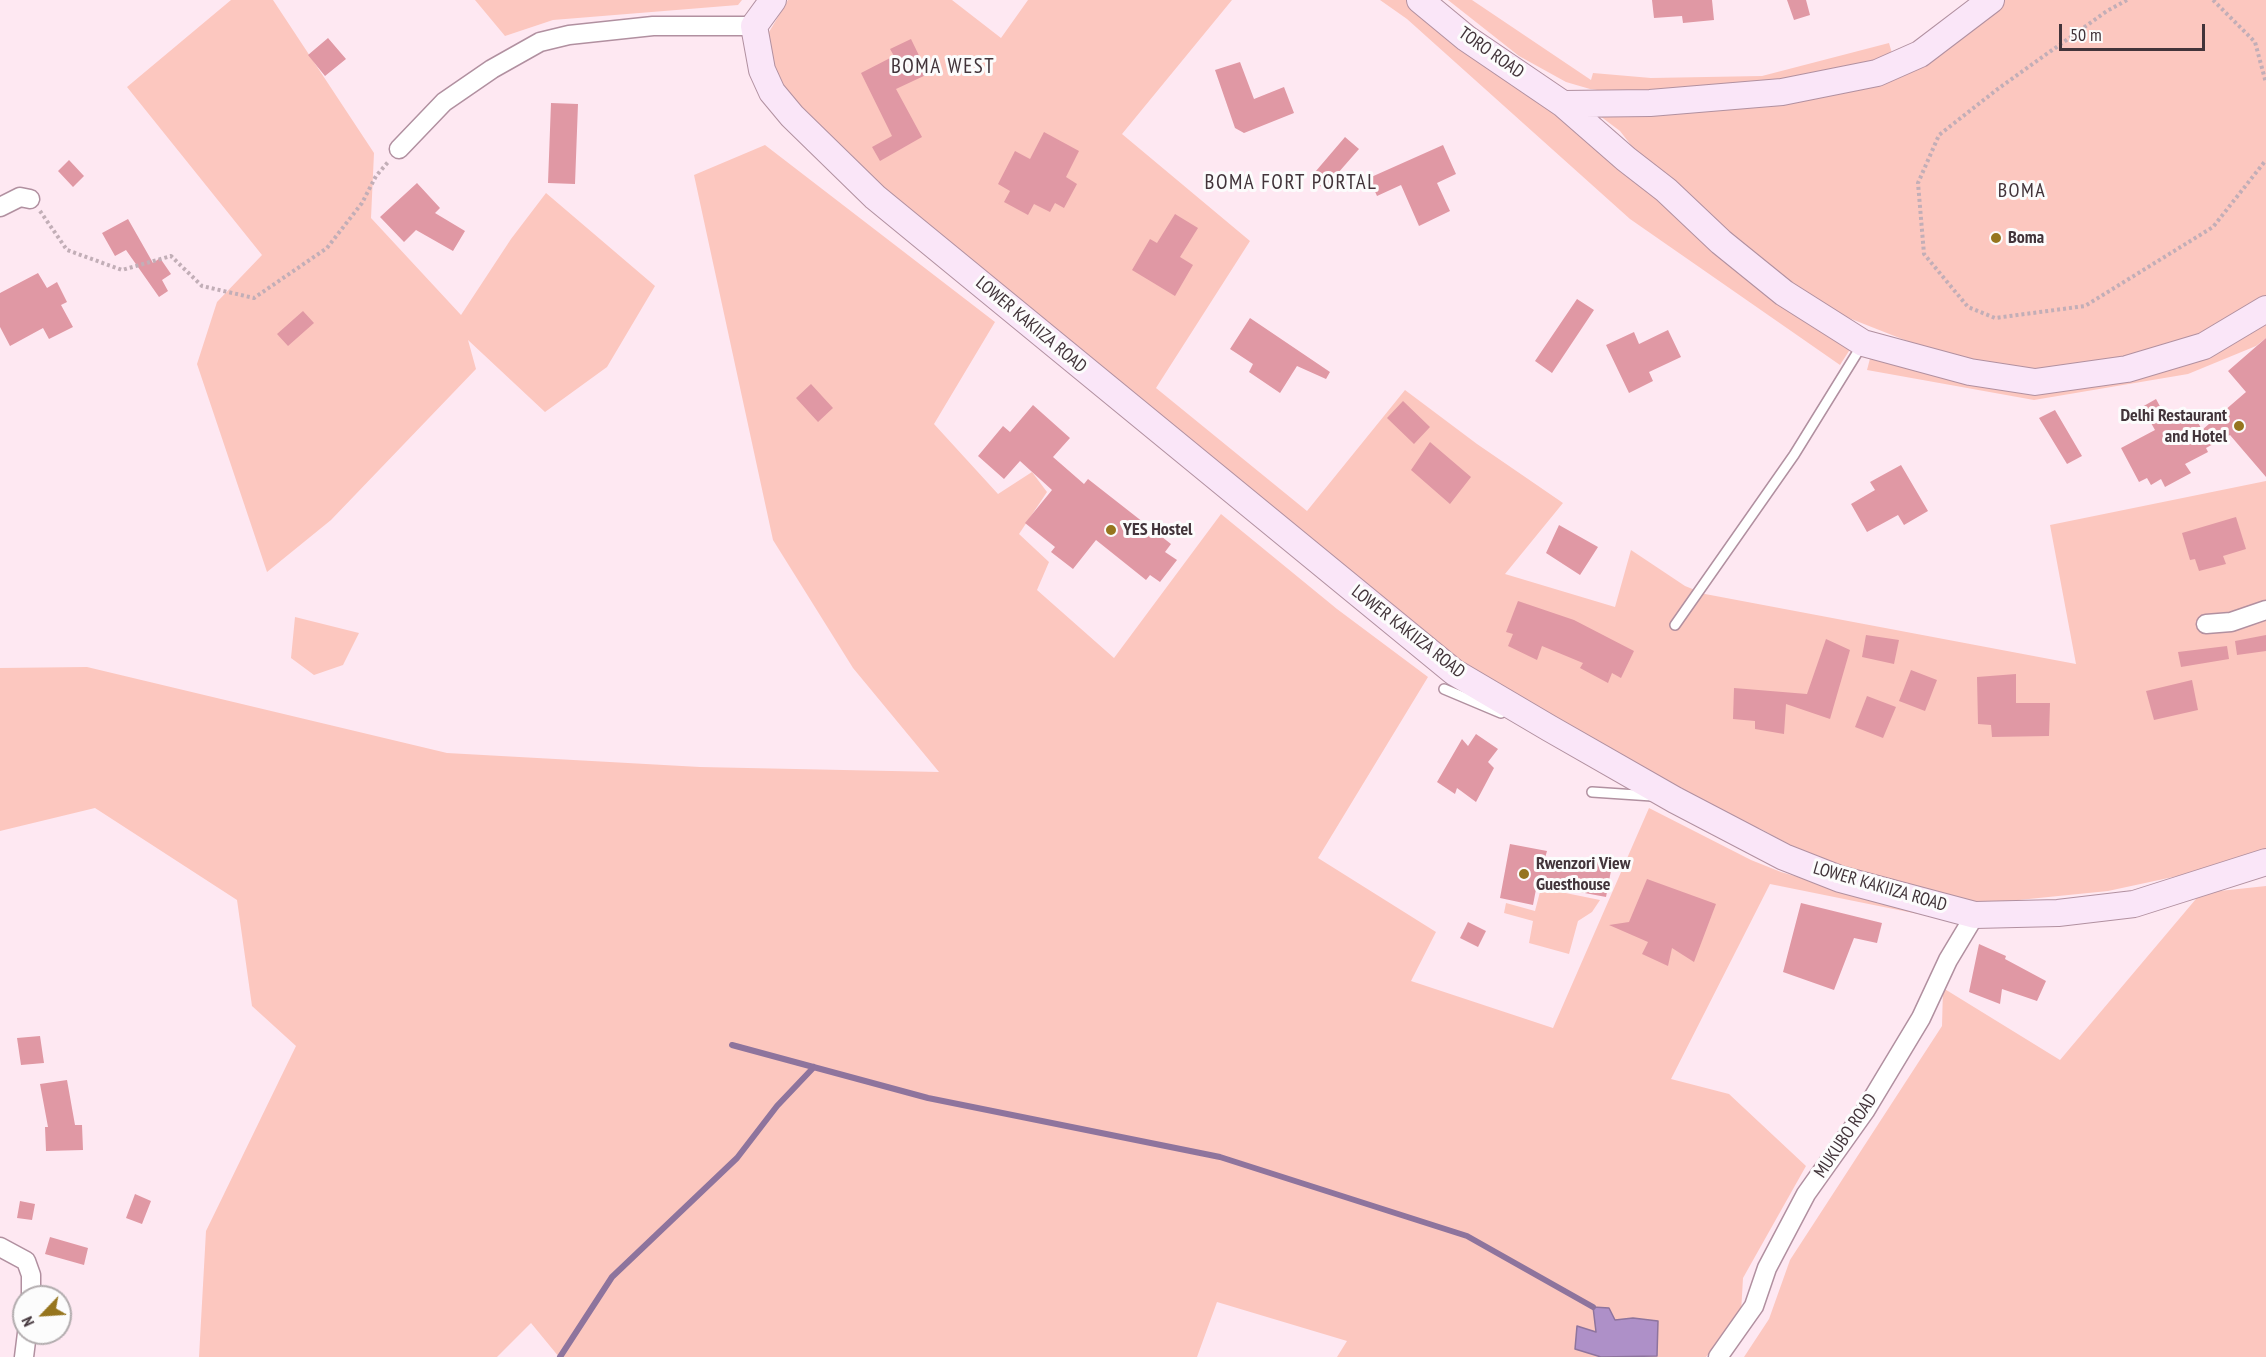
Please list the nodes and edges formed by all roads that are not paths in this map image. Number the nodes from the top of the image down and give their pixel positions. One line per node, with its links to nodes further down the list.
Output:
1 (774, 0): 4 (main road)
2 (1420, 0): 5 (main road, TORO ROAD)
3 (1991, 0): 5 (main road)
4 (754, 26): 6 (street); 15 (main road, LOWER KAKIIZA ROAD)
5 (1563, 104): 10 (main road, TORO ROAD)
6 (399, 149)
7 (30, 199): 8 (street)
8 (0, 207)
9 (2266, 309): 10 (main road, TORO ROAD)
10 (1863, 343): 13 (lane)
11 (2266, 610): 12 (street)
12 (2206, 624)
13 (1675, 625)
14 (1444, 689): 15 (lane)
15 (1549, 728): 17 (main road, LOWER KAKIIZA ROAD)
16 (1592, 792): 17 (lane)
17 (1675, 800): 19 (main road, LOWER KAKIIZA ROAD)
18 (2266, 862): 19 (main road, LOWER KAKIIZA ROAD)
19 (1975, 915): 22 (street, MUKUBO ROAD)
20 (0, 1247): 21 (street)
21 (31, 1285)
22 (1718, 1357)

